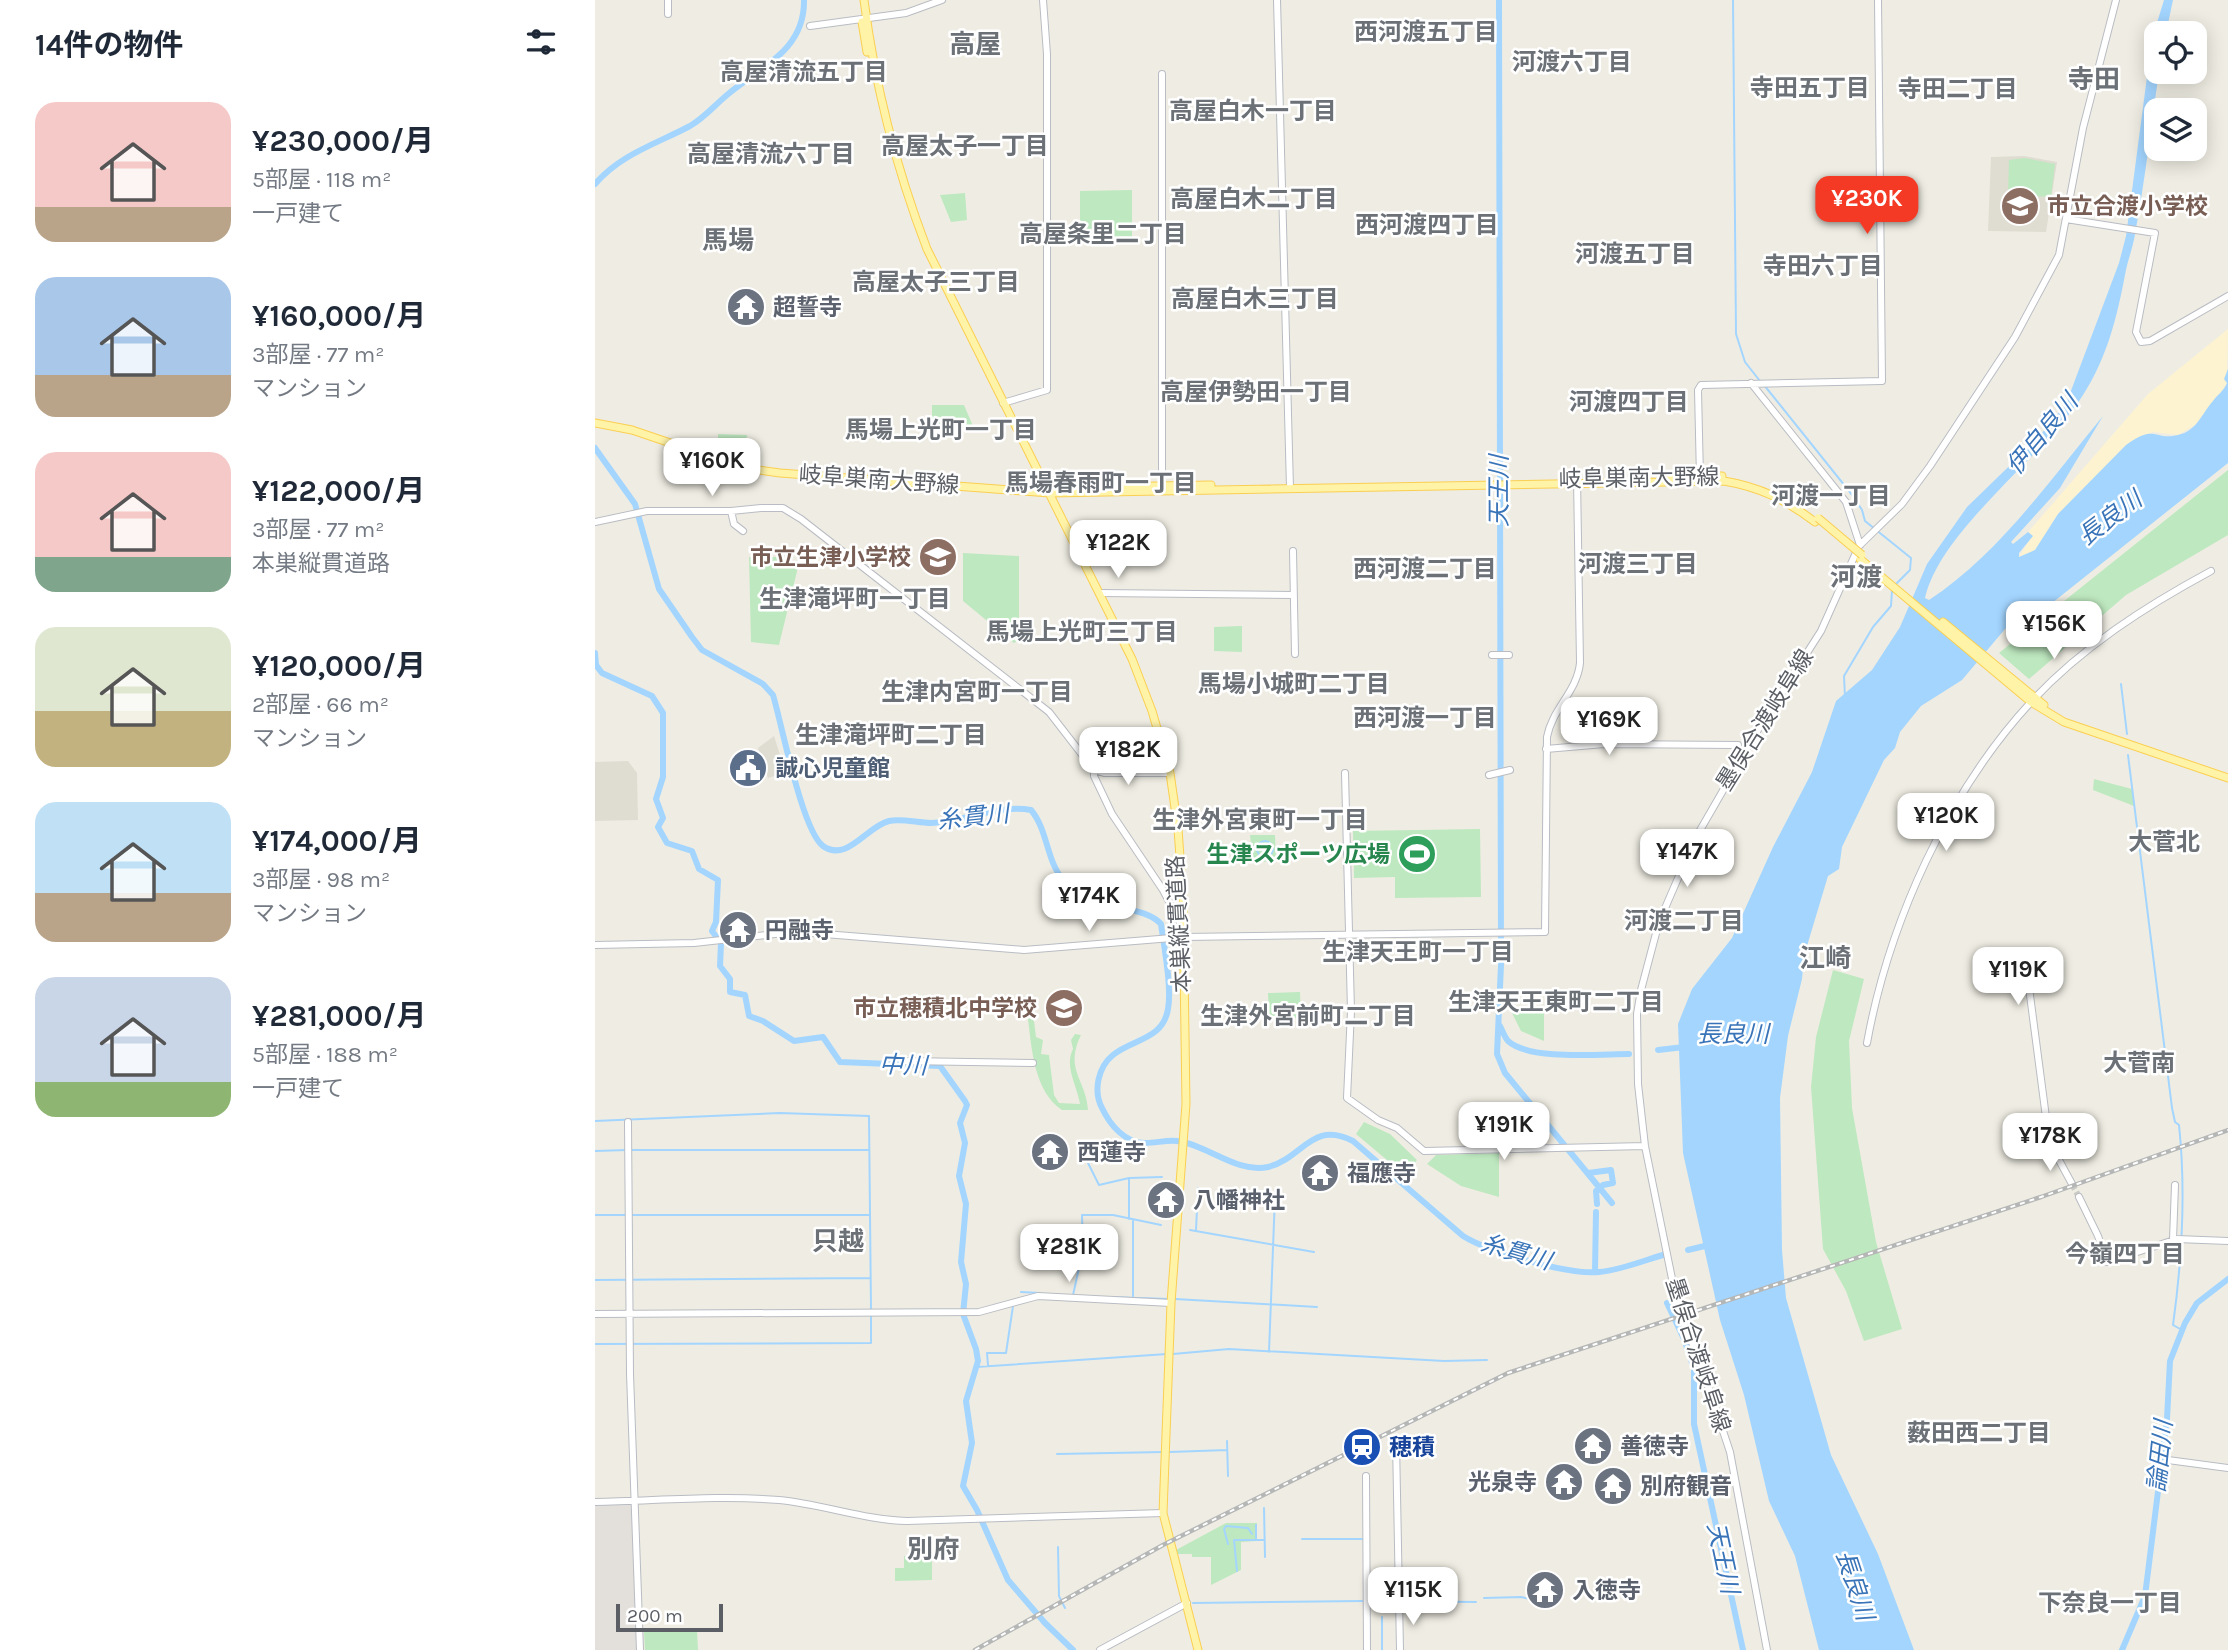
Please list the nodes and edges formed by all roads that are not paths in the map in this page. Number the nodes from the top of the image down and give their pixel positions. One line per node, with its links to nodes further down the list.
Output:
1 (668, 0): 8 (street)
2 (861, 0): 9 (main road, 本巣縦貫道路)
3 (942, 0): 9 (street)
4 (1043, 0): 15 (street)
5 (1277, 0): 19 (street)
6 (1878, 0): 14 (street)
7 (2116, 0): 12 (street, 墨俣合渡岐阜線)
8 (668, 14)
9 (864, 19): 10 (street); 15 (main road, 本巣縦貫道路); 21 (main road, 本巣縦貫道路)
10 (810, 26)
11 (1162, 74): 20 (street)
12 (2068, 219): 13 (street); 25 (street, 墨俣合渡岐阜線)
13 (2228, 296)
14 (1754, 385): 17 (street); 25 (street)
15 (1003, 403): 21 (main road, 本巣縦貫道路)
16 (595, 423): 21 (main road, 岐阜巣南大野線)
17 (1700, 477): 18 (main road, 岐阜巣南大野線); 33 (main road, 岐阜巣南大野線, bridge)
18 (1577, 480): 19 (main road, 岐阜巣南大野線); 35 (street)
19 (1290, 486): 20 (main road, 岐阜巣南大野線)
20 (1163, 489): 21 (main road, 岐阜巣南大野線)
21 (1047, 491): 28 (main road, 本巣縦貫道路); 38 (main road, 本巣縦貫道路)
22 (731, 511): 23 (street); 24 (street); 36 (street)
23 (595, 522)
24 (743, 531)
25 (1860, 545): 51 (street, 墨俣合渡岐阜線)
26 (1293, 551): 29 (street)
27 (2211, 571): 33 (street)
28 (1099, 593): 29 (street); 38 (main road, 本巣縦貫道路)
29 (1293, 595): 30 (street)
30 (1295, 654)
31 (1492, 655): 32 (street)
32 (1509, 655)
33 (2031, 698): 41 (main road, 岐阜巣南大野線); 47 (street)
34 (1738, 745): 35 (street)
35 (1546, 749): 43 (street)
36 (1094, 770): 38 (street); 42 (street)
37 (1510, 770): 40 (street)
38 (1168, 773): 42 (main road, 本巣縦貫道路); 44 (main road, 本巣縦貫道路)
39 (1345, 773): 43 (street)
40 (1489, 775)
41 (2228, 776)
42 (1180, 922): 44 (main road, 本巣縦貫道路)
43 (1350, 935): 44 (street); 51 (street)
44 (1182, 937): 45 (street); 57 (main road, 本巣縦貫道路)
45 (595, 946)
46 (2025, 957): 52 (street)
47 (1867, 1043)
48 (905, 1061): 49 (street)
49 (1034, 1063)
50 (628, 1122): 59 (street)
51 (1645, 1146): 73 (street, 墨俣合渡岐阜線)
52 (2072, 1184)
53 (2175, 1185): 55 (street)
54 (2079, 1197): 55 (street)
55 (2173, 1240): 56 (street)
56 (2228, 1241)
57 (1170, 1303): 59 (street); 66 (main road)
58 (595, 1314): 59 (street)
59 (630, 1314): 64 (street)
60 (1396, 1442): 72 (street)
61 (2168, 1460): 62 (street)
62 (2228, 1468)
63 (1366, 1476): 71 (street)
64 (634, 1501): 65 (street); 66 (street); 68 (street)
65 (595, 1502)
66 (1161, 1513): 67 (main road)
67 (1185, 1604): 69 (street); 70 (main road)
68 (640, 1650)
69 (1100, 1650)
70 (1196, 1650)
71 (1367, 1650)
72 (1399, 1650)
73 (1767, 1650)

